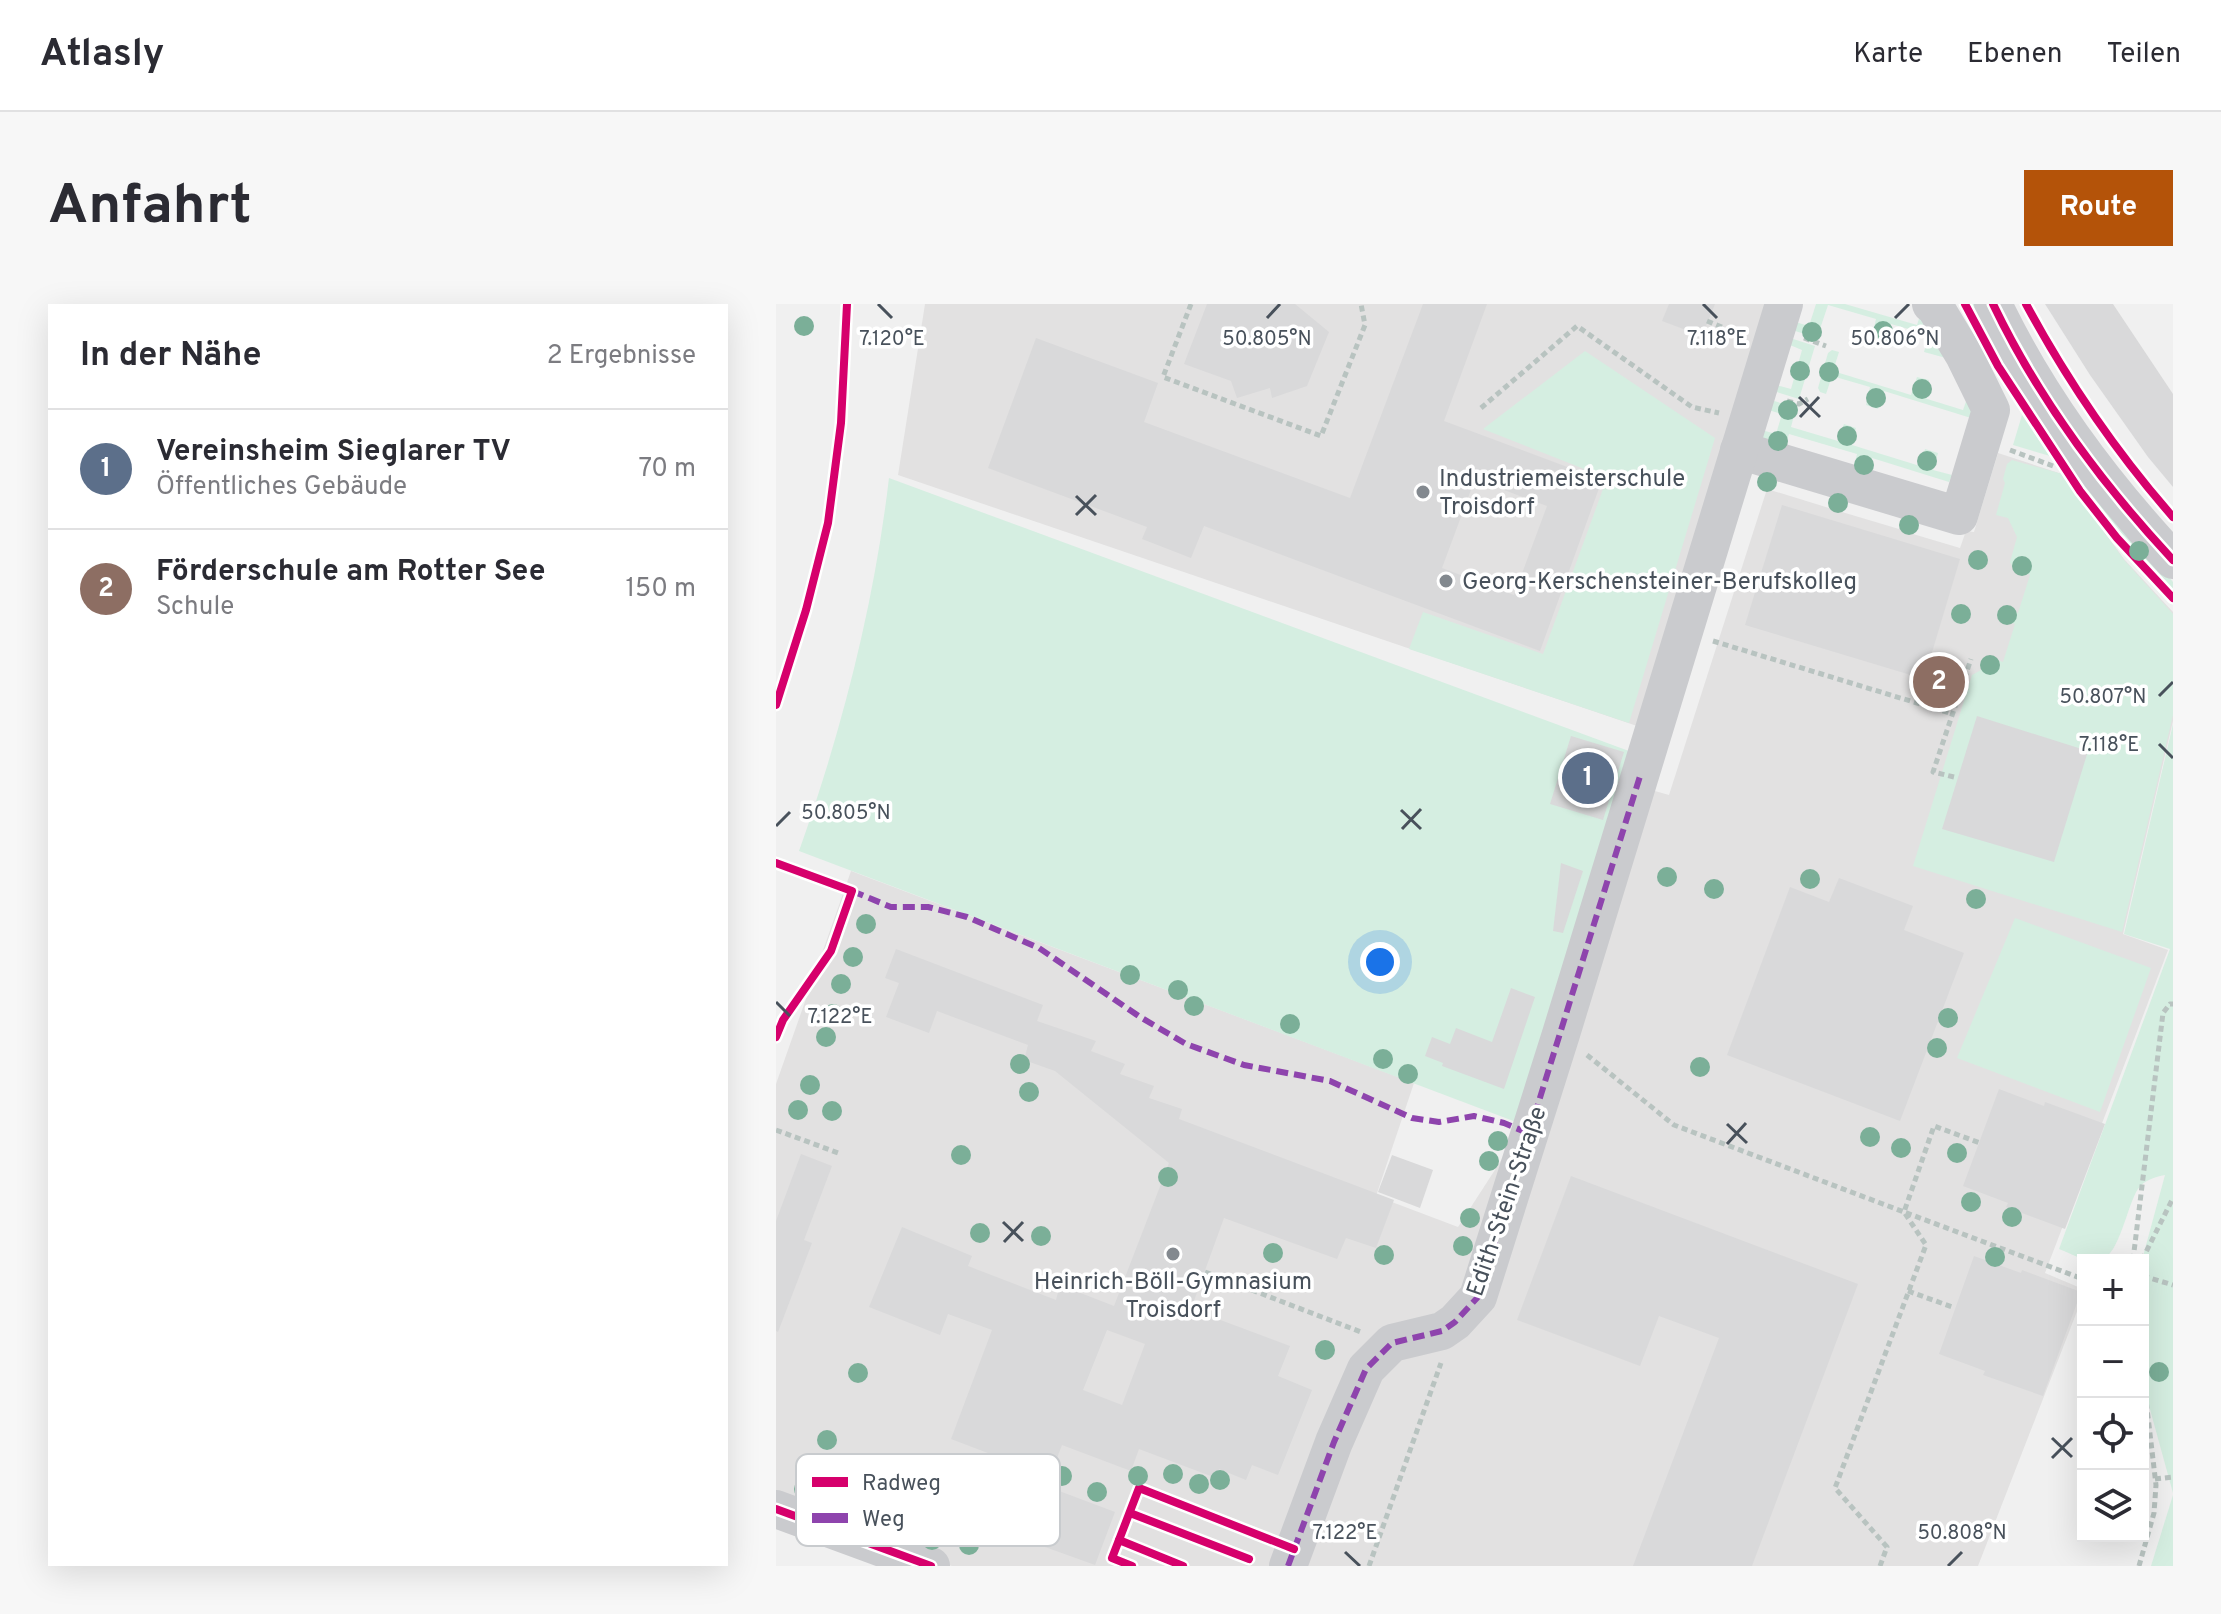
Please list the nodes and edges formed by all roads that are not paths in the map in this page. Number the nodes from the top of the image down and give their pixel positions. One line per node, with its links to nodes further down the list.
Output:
1 (1784, 304): 4 (street, Edith-Stein-Straße)
2 (1931, 304): 4 (street)
3 (1993, 304): 5 (street)
4 (1743, 434): 10 (street, Edith-Stein-Straße)
5 (2172, 556)
6 (776, 1509): 7 (street)
7 (796, 1517)
8 (868, 1546): 9 (street)
9 (911, 1563)
10 (1288, 1566)

